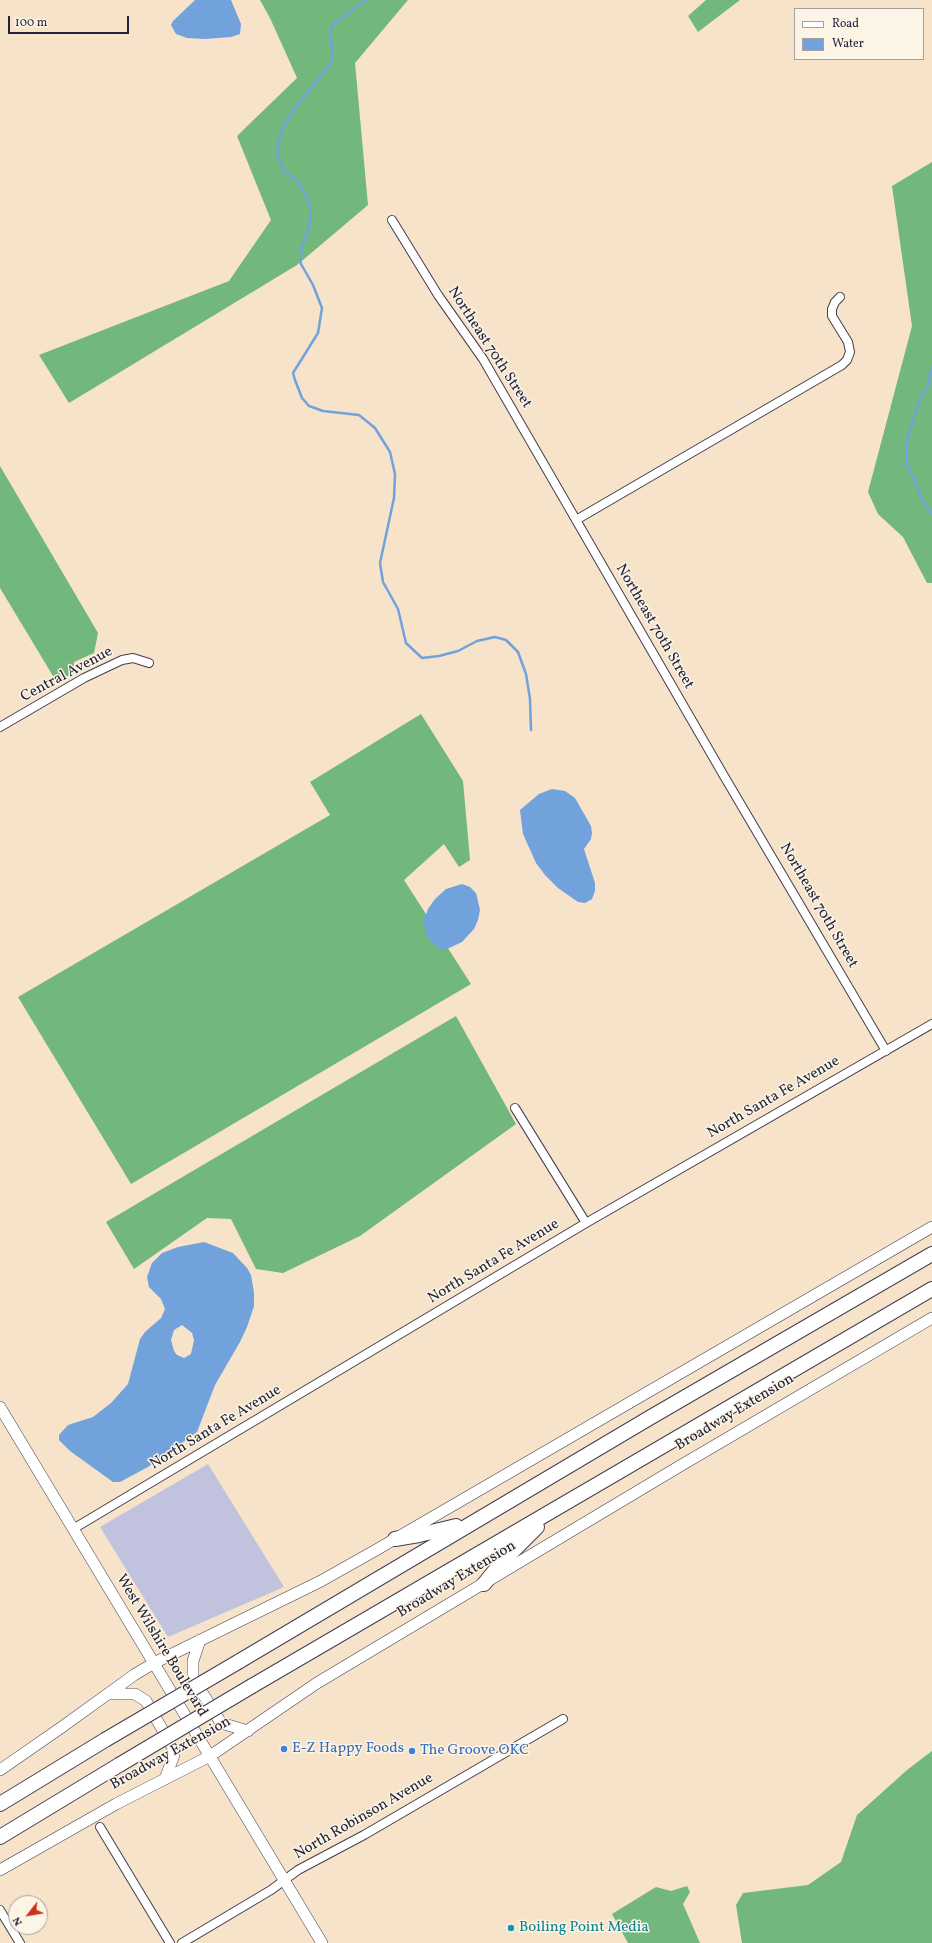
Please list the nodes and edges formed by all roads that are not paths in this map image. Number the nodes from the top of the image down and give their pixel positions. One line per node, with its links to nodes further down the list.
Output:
1 (392, 220): 3 (street, Northeast 70th Street)
2 (840, 297): 3 (street)
3 (576, 520): 7 (street, Northeast 70th Street)
4 (149, 663): 5 (street, Central Avenue)
5 (0, 727)
6 (932, 1024): 7 (street, North Santa Fe Avenue)
7 (886, 1051): 9 (street, North Santa Fe Avenue)
8 (515, 1108): 9 (street)
9 (586, 1223): 17 (street, North Santa Fe Avenue)
10 (932, 1226): 18 (main road)
11 (932, 1254): 16 (highway)
12 (932, 1290): 15 (highway, Broadway Extension)
13 (932, 1318): 19 (main road, Broadway Extension)
14 (0, 1407): 17 (main road, West Wilshire Boulevard)
15 (549, 1515): 19 (highway); 30 (highway, Broadway Extension, bridge)
16 (472, 1522): 18 (highway); 28 (highway, bridge)
17 (73, 1529): 21 (main road, West Wilshire Boulevard)
18 (395, 1539): 20 (main road)
19 (484, 1584): 24 (main road, Broadway Extension)
20 (200, 1640): 21 (main road); 24 (main road)
21 (154, 1663): 22 (main road); 25 (main road, West Wilshire Boulevard)
22 (108, 1694): 26 (main road); 27 (main road)
23 (563, 1719): 32 (street, North Robinson Avenue)
24 (248, 1730): 25 (main road, Broadway Extension)
25 (210, 1756): 27 (main road, Broadway Extension); 32 (main road, West Wilshire Boulevard)
26 (0, 1770)
27 (165, 1779): 31 (main road, Broadway Extension)
28 (0, 1804)
29 (100, 1827): 35 (street)
30 (0, 1837)
31 (0, 1870)
32 (284, 1880): 36 (street, North Robinson Avenue); 37 (main road, West Wilshire Boulevard)
33 (0, 1910): 34 (street)
34 (20, 1943)
35 (170, 1943)
36 (182, 1943)
37 (322, 1943)

